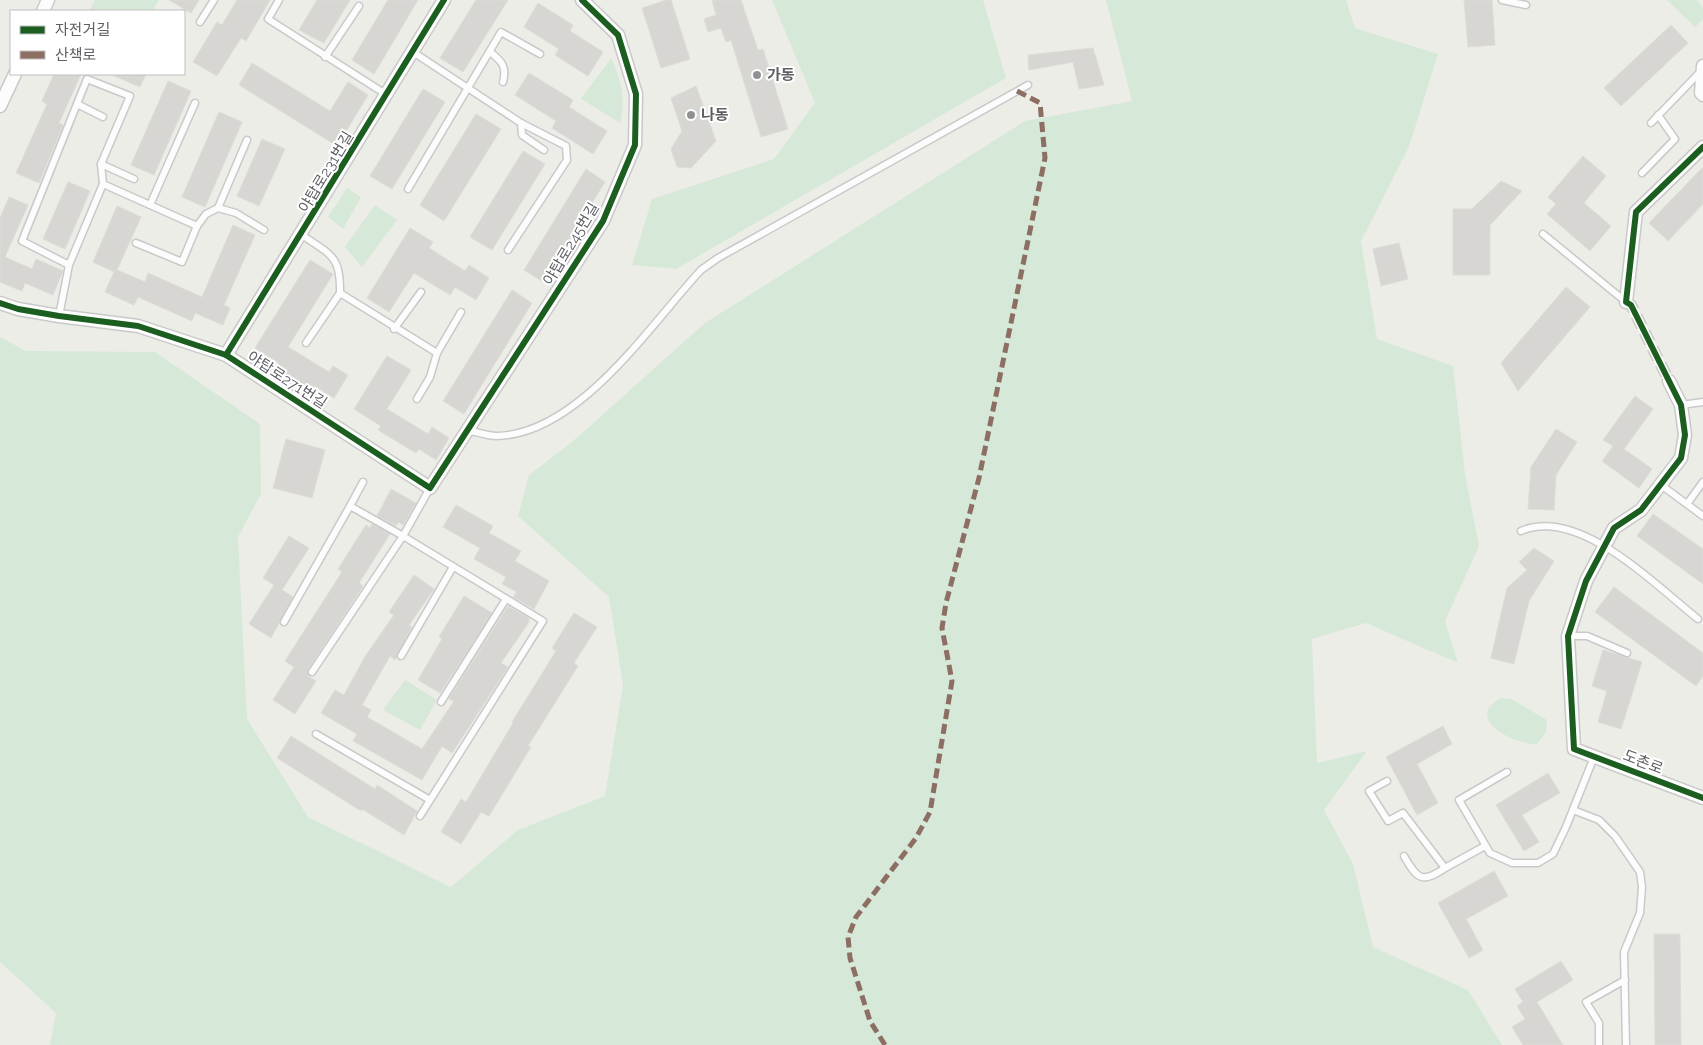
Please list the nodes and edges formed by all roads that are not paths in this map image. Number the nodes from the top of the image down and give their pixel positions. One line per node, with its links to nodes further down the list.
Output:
1 (214, 0): 8 (lane)
2 (279, 0): 12 (lane)
3 (444, 0): 9 (street, 야탑로231번길)
4 (582, 0): 58 (street, 야탑로245번길)
5 (1502, 0): 7 (lane)
6 (359, 6): 12 (lane)
7 (1526, 6)
8 (200, 22)
9 (413, 52): 17 (lane); 18 (street, 야탑로231번길)
10 (490, 52): 11 (lane); 15 (lane); 17 (lane)
11 (540, 54)
12 (325, 57): 18 (lane)
13 (1702, 68): 19 (street); 23 (lane)
14 (15, 75): 22 (street)
15 (503, 82)
16 (1028, 85): 58 (lane)
17 (468, 89): 25 (lane); 34 (lane)
18 (387, 95): 40 (street, 야탑로231번길)
19 (1703, 95)
20 (195, 103): 35 (lane)
21 (77, 104): 24 (lane); 30 (lane); 43 (lane)
22 (0, 106)
23 (1658, 116): 26 (lane); 31 (lane)
24 (103, 117)
25 (522, 123): 29 (lane); 42 (lane)
26 (1651, 123)
27 (247, 140): 36 (lane)
28 (1703, 147): 46 (street)
29 (544, 150)
30 (101, 164): 32 (lane); 33 (lane)
31 (1642, 173)
32 (134, 179)
33 (103, 184): 35 (lane); 43 (lane)
34 (408, 189)
35 (150, 205): 37 (lane)
36 (218, 208): 37 (lane); 38 (lane)
37 (197, 226): 41 (lane)
38 (264, 230)
39 (1543, 234): 46 (lane)
40 (302, 235): 45 (lane); 53 (street, 야탑로231번길)
41 (136, 243)
42 (508, 250)
43 (69, 265): 49 (lane)
44 (421, 292): 50 (lane)
45 (340, 293): 50 (lane); 51 (lane)
46 (1626, 302)
47 (0, 303): 49 (street, 야탑로271번길)
48 (461, 312): 52 (lane)
49 (60, 316): 53 (street, 야탑로271번길)
50 (394, 329): 52 (lane)
51 (306, 343)
52 (437, 353): 55 (lane)
53 (226, 355): 62 (street, 야탑로271번길)
54 (1669, 380): 57 (street)
55 (417, 399)
56 (1703, 402): 57 (lane)
57 (1682, 405): 61 (street)
58 (467, 430): 62 (street, 야탑로245번길)
59 (363, 482): 64 (lane)
60 (1703, 482): 63 (lane)
61 (1661, 484): 63 (lane); 68 (street)
62 (430, 488): 67 (lane)
63 (1687, 504): 65 (lane)
64 (350, 506): 67 (lane); 72 (lane)
65 (1703, 516)
66 (1521, 531): 68 (lane)
67 (403, 536): 69 (lane); 76 (lane)
68 (1605, 545): 71 (lane); 73 (street)
69 (453, 567): 70 (lane); 75 (lane)
70 (506, 598): 77 (lane); 83 (lane)
71 (1698, 619)
72 (284, 622)
73 (1568, 636): 74 (lane); 79 (street, 도촌로)
74 (1627, 653)
75 (401, 656)
76 (312, 672)
77 (442, 702)
78 (316, 734): 83 (lane)
79 (1594, 757): 82 (street, 도촌로); 84 (lane)
80 (1507, 772): 86 (lane)
81 (1387, 781): 88 (lane)
82 (1703, 798)
83 (430, 800): 85 (lane)
84 (1573, 810): 86 (lane); 89 (lane)
85 (420, 816)
86 (1485, 846): 88 (lane)
87 (1404, 856): 88 (lane)
88 (1445, 868)
89 (1625, 980): 90 (lane); 91 (lane)
90 (1599, 1045)
91 (1626, 1045)

